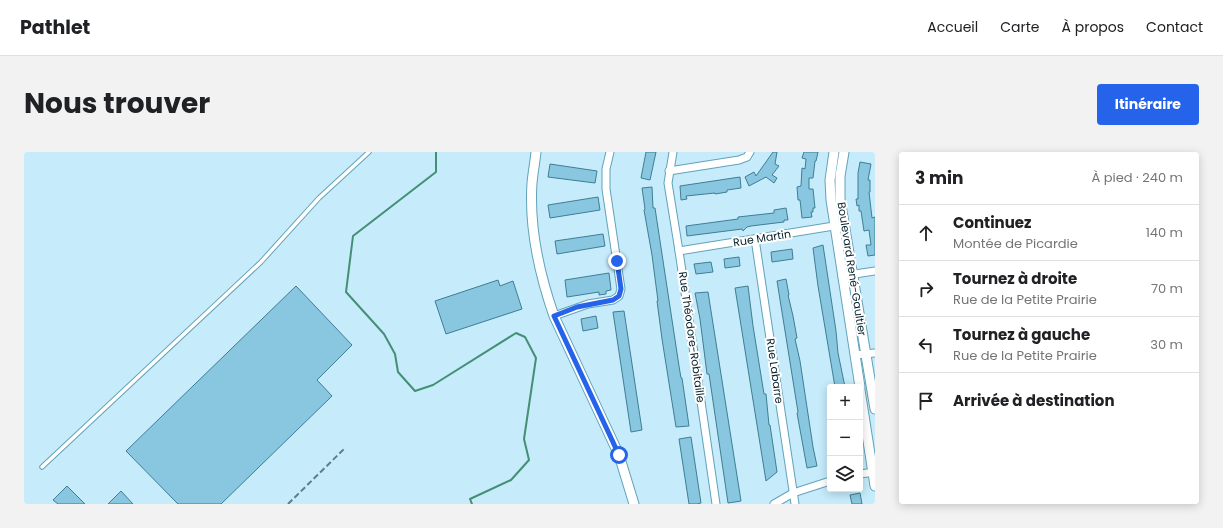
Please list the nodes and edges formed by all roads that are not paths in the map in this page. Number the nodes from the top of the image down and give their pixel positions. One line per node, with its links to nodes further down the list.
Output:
1 (369, 152): 21 (lane)
2 (536, 152): 15 (street)
3 (610, 152): 15 (street)
4 (673, 152): 8 (street, Rue Théodore-Robitaille)
5 (750, 152): 8 (street)
6 (834, 152): 9 (street, Boulevard René-Gaultier)
7 (844, 152): 9 (street, Boulevard René-Gaultier)
8 (669, 171): 11 (street, Rue Théodore-Robitaille)
9 (840, 225): 10 (street, Rue Martin); 13 (street, Boulevard René-Gaultier); 14 (street, Boulevard René-Gaultier)
10 (755, 239): 11 (street, Rue Martin); 26 (street, Rue Labarre)
11 (679, 251): 28 (street, Rue Théodore-Robitaille)
12 (875, 271): 13 (street)
13 (853, 275): 14 (street); 16 (street, Boulevard René-Gaultier)
14 (842, 276): 17 (street, Boulevard René-Gaultier)
15 (554, 316): 27 (street)
16 (871, 353): 17 (street); 20 (street, Boulevard René-Gaultier)
17 (855, 356): 18 (street, Boulevard René-Gaultier)
18 (860, 384)
19 (863, 408): 22 (street)
20 (875, 409)
21 (42, 467)
22 (874, 472): 23 (street); 25 (street)
23 (863, 474)
24 (827, 482): 26 (street)
25 (875, 486)
26 (793, 493): 29 (street); 30 (street, Rue Labarre)
27 (634, 504)
28 (716, 504)
29 (774, 504)
30 (795, 504)

